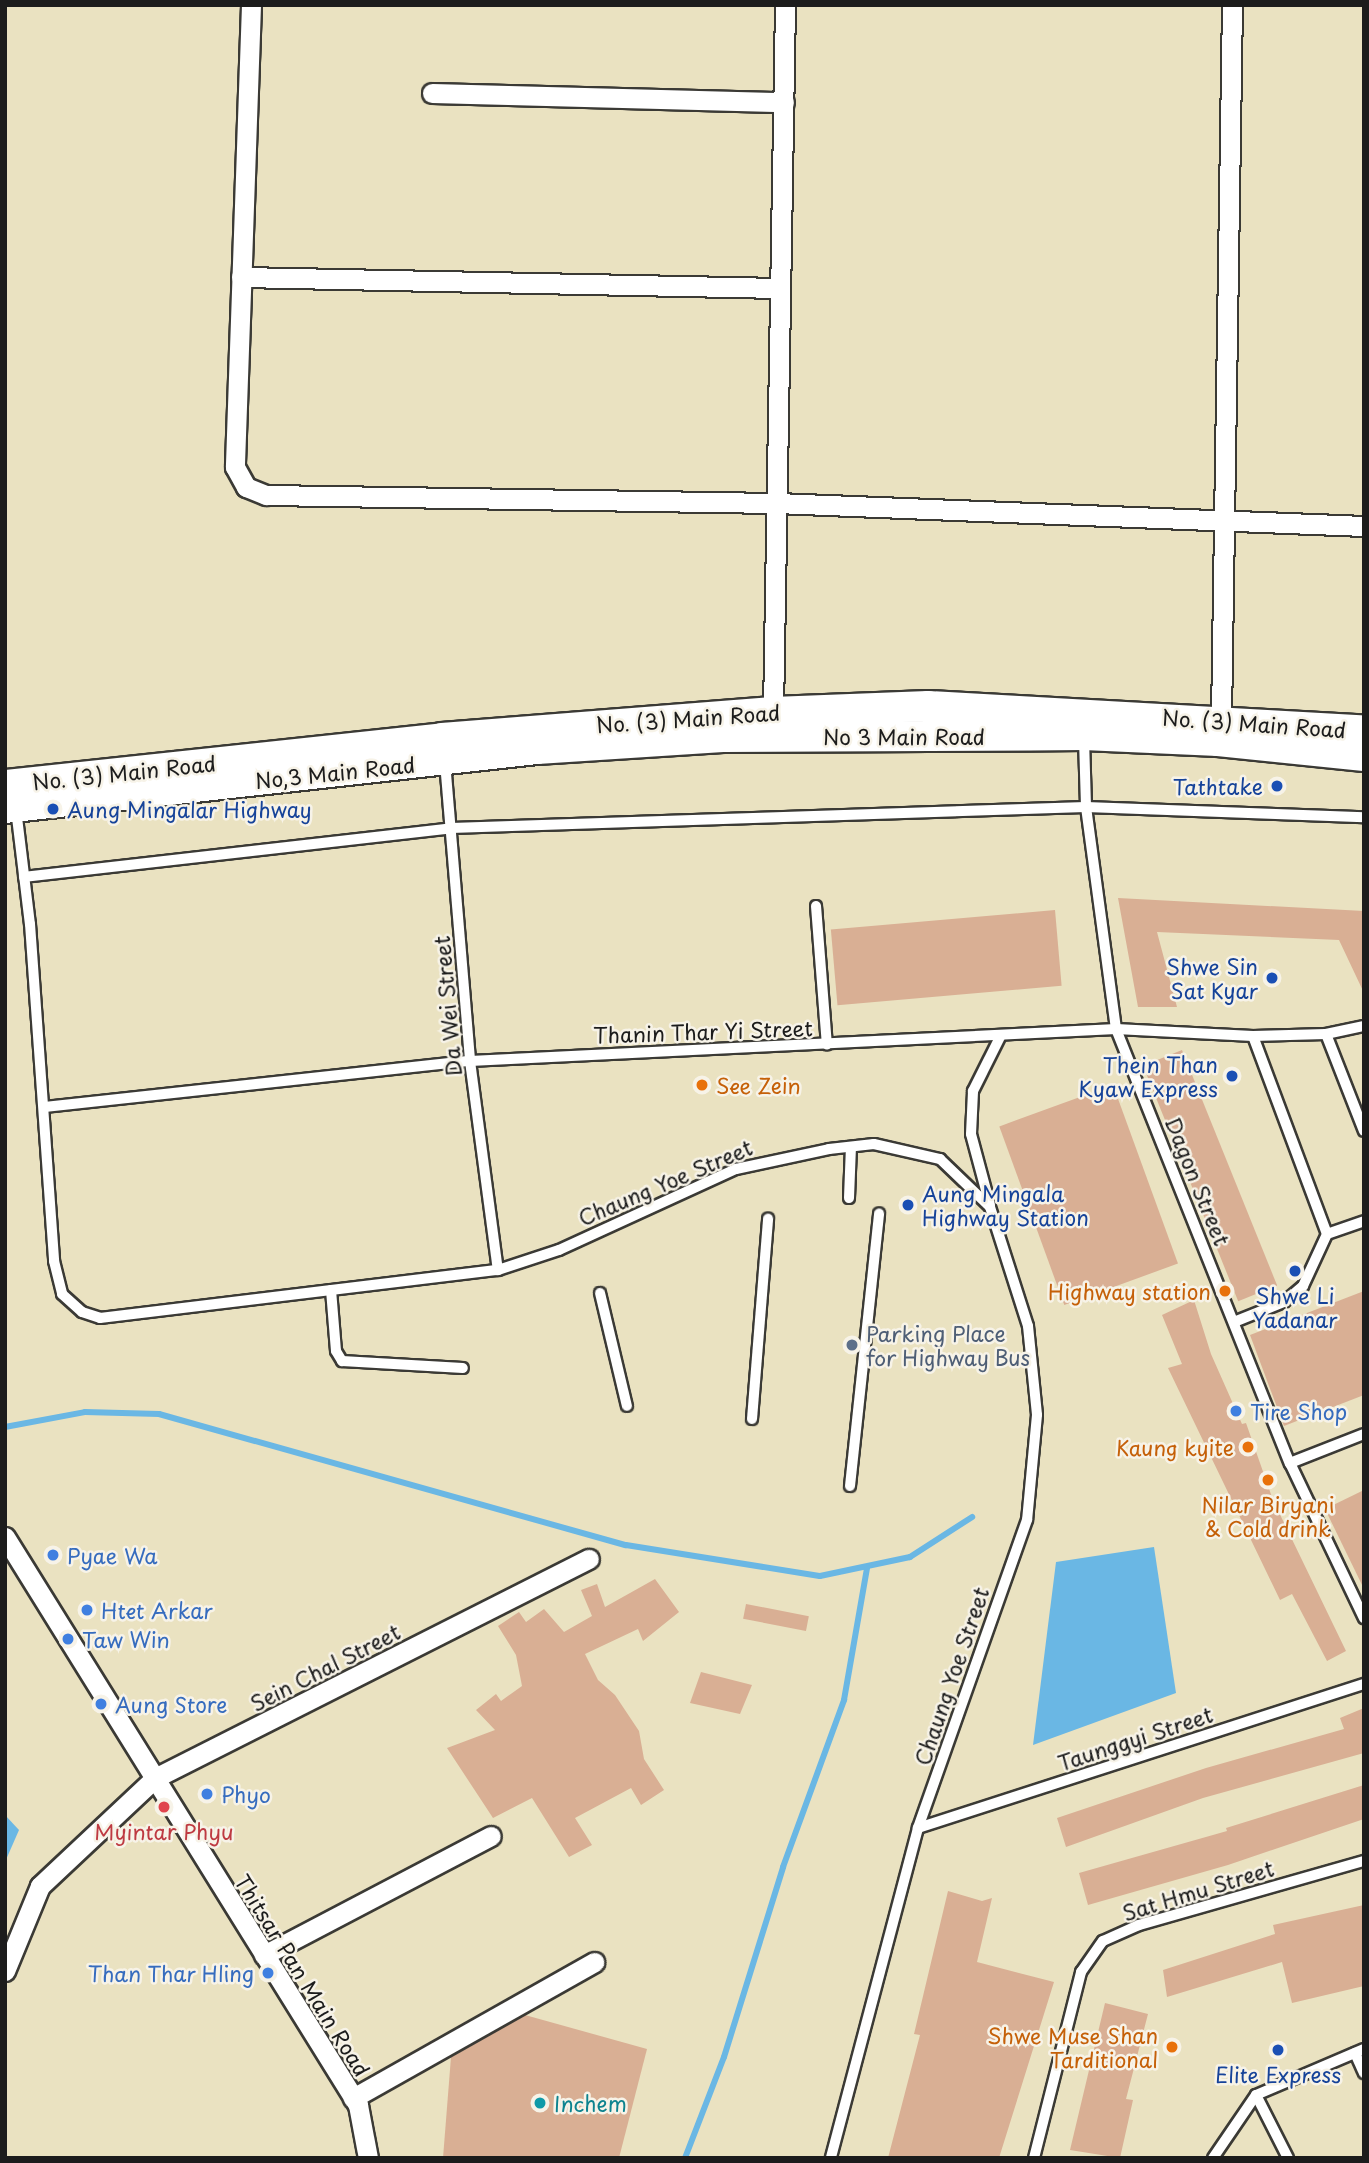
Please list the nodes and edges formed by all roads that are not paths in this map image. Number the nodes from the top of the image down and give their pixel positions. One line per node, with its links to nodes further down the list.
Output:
1 (251, 5): 6 (street)
2 (785, 5): 5 (street)
3 (1232, 5): 9 (street)
4 (432, 93): 5 (street)
5 (783, 102): 7 (street)
6 (241, 277): 7 (street); 8 (street)
7 (780, 288): 8 (street)
8 (776, 503): 9 (street); 11 (street)
9 (1226, 522): 10 (street); 12 (street)
10 (1364, 526)
11 (773, 725): 12 (main road, No. (3) Main Road); 14 (main road, No 3 Main Road); 15 (main road, No 3 Main Road)
12 (1219, 730): 13 (main road, No. (3) Main Road); 14 (main road, No 3 Main Road); 16 (main road, No 3 Main Road)
13 (1364, 730)
14 (1084, 735): 18 (lane, Dagon Street)
15 (444, 749): 17 (main road, No,3 Main Road); 20 (lane, Da Wei Street)
16 (1364, 756)
17 (10, 796): 21 (lane, Chaung Yoe Street)
18 (1086, 807): 19 (lane); 20 (lane); 24 (lane, Dagon Street)
19 (1364, 817)
20 (451, 828): 21 (lane); 29 (lane, Da Wei Street)
21 (24, 877): 30 (lane, Chaung Yoe Street)
22 (816, 906): 28 (lane)
23 (1364, 1026): 25 (lane, Thanin Thar Yi Street)
24 (1116, 1029): 26 (lane, Thanin Thar Yi Street); 27 (lane, Thanin Thar Yi Street); 42 (lane, Dagon Street)
25 (1326, 1034): 26 (lane, Thanin Thar Yi Street); 31 (lane)
26 (1253, 1036): 38 (lane)
27 (1000, 1037): 28 (lane, Thanin Thar Yi Street); 34 (lane)
28 (827, 1045): 29 (lane, Thanin Thar Yi Street)
29 (470, 1061): 30 (lane, Thanin Thar Yi Street); 39 (lane, Da Wei Street)
30 (45, 1108): 40 (lane, Chaung Yoe Street)
31 (1364, 1131)
32 (851, 1147): 33 (lane); 34 (lane, Chaung Yoe Street); 39 (lane, Chaung Yoe Street)
33 (849, 1198)
34 (990, 1207): 54 (lane, Chaung Yoe Street)
35 (880, 1214): 48 (lane)
36 (768, 1219): 45 (lane)
37 (1364, 1221): 38 (lane)
38 (1328, 1234): 42 (lane)
39 (498, 1270): 40 (lane, Chaung Yoe Street)
40 (331, 1290): 43 (lane)
41 (600, 1293): 44 (lane)
42 (1234, 1322): 47 (lane, Dagon Street)
43 (463, 1368)
44 (627, 1406)
45 (752, 1419)
46 (1364, 1434): 47 (lane)
47 (1290, 1463): 51 (lane, Dagon Street)
48 (850, 1486)
49 (5, 1536): 53 (street, Thitsar Pan Main Road)
50 (589, 1559): 53 (street, Sein Chal Street)
51 (1364, 1618)
52 (1364, 1684): 54 (lane, Taunggyi Street)
53 (155, 1778): 57 (street, Thitsar Pan Main Road); 59 (street, Sein Chal Street)
54 (918, 1828): 65 (lane, Chaung Yoe Street)
55 (491, 1836): 57 (street)
56 (1364, 1861): 66 (lane, Sat Hmu Street)
57 (264, 1955): 63 (street, Thitsar Pan Main Road)
58 (594, 1962): 63 (street)
59 (5, 1971)
60 (1359, 2051): 61 (lane); 62 (lane)
61 (1364, 2073)
62 (1256, 2095): 67 (lane); 68 (lane)
63 (353, 2098): 64 (street, Thitsar Pan Main Road)
64 (369, 2158)
65 (831, 2158)
66 (1034, 2158)
67 (1213, 2158)
68 (1288, 2158)

